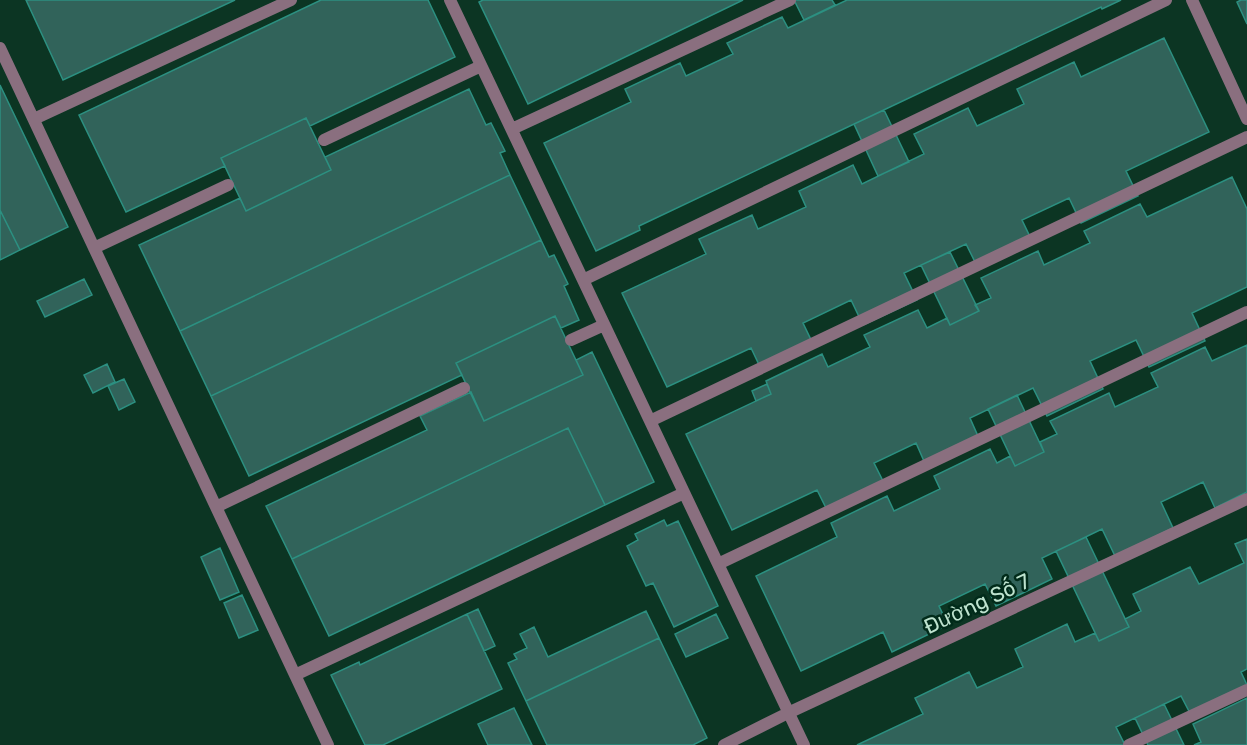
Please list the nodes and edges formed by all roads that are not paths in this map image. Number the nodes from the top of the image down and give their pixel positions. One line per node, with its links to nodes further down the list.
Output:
1 (291, 0): 8 (lane)
2 (450, 0): 7 (lane)
3 (790, 0): 10 (lane)
4 (1166, 0): 15 (lane)
5 (1192, 0): 9 (lane)
6 (0, 48): 8 (lane)
7 (481, 66): 10 (lane); 12 (lane)
8 (34, 119): 14 (lane)
9 (1247, 119)
10 (512, 129): 15 (lane)
11 (1247, 138): 20 (lane)
12 (324, 140)
13 (228, 185): 14 (lane)
14 (94, 248): 23 (lane)
15 (583, 280): 17 (lane)
16 (1247, 312): 24 (lane)
17 (604, 325): 18 (lane); 20 (lane)
18 (571, 340)
19 (464, 388): 23 (lane)
20 (650, 421): 21 (lane)
21 (684, 493): 24 (lane); 25 (lane)
22 (1247, 499): 27 (lane, Đường Số 7)
23 (216, 507): 25 (lane)
24 (718, 564): 27 (lane)
25 (295, 675): 28 (lane)
26 (1247, 690): 31 (lane)
27 (788, 713): 29 (lane, Đường Số 7); 30 (lane)
28 (328, 745)
29 (724, 745)
30 (804, 745)
31 (1128, 745)

